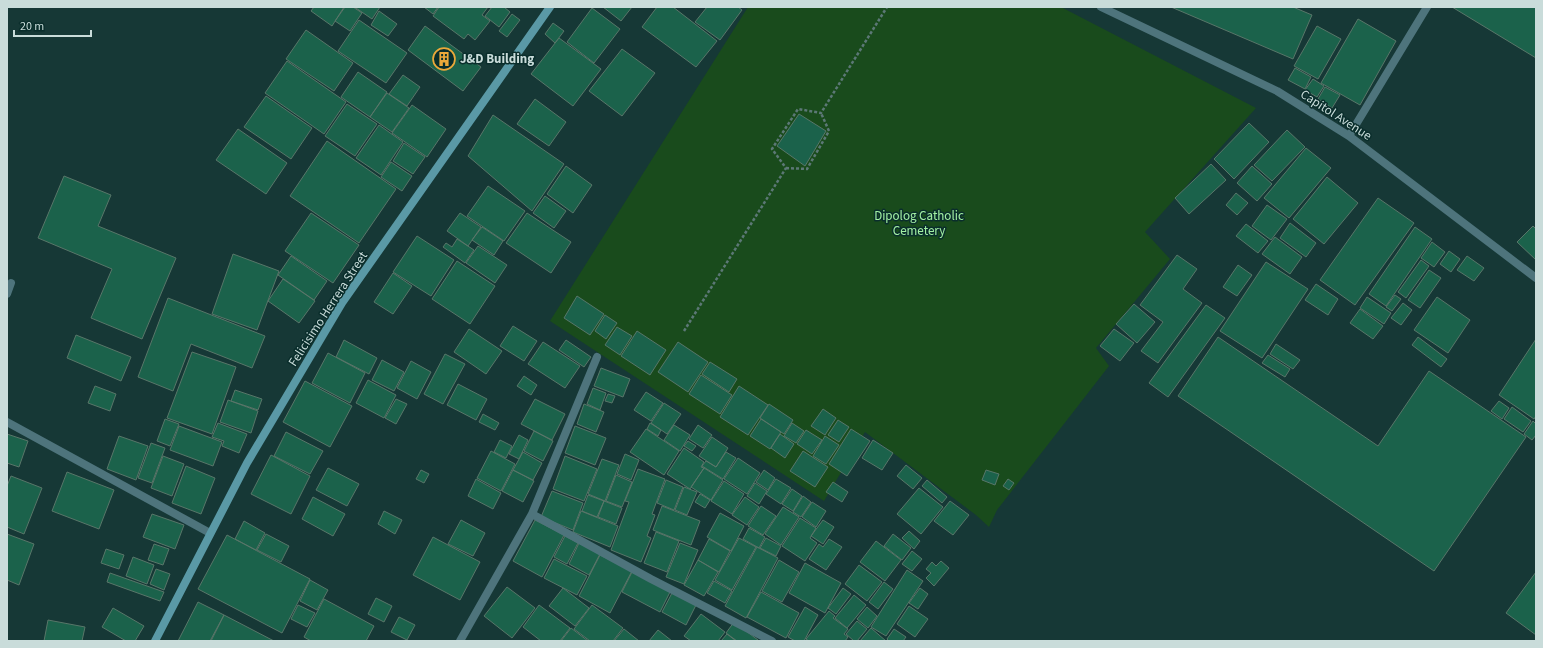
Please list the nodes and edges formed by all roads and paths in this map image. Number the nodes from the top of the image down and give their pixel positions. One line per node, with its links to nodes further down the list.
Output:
1 (550, 7): 15 (street, Felicisimo Herrera Street)
2 (887, 7): 5 (path)
3 (1101, 7): 6 (street, Capitol Avenue)
4 (1427, 7): 6 (street)
5 (821, 113): 7 (path); 7 (path)
6 (1349, 136): 8 (street, Capitol Avenue)
7 (786, 168): 11 (path)
8 (1536, 278)
9 (11, 283): 10 (street)
10 (7, 294)
11 (684, 331)
12 (597, 357): 14 (street)
13 (7, 422): 15 (street)
14 (532, 514): 17 (street); 18 (street)
15 (210, 533): 16 (street, Felicisimo Herrera Street)
16 (155, 641)
17 (460, 641)
18 (772, 641)

